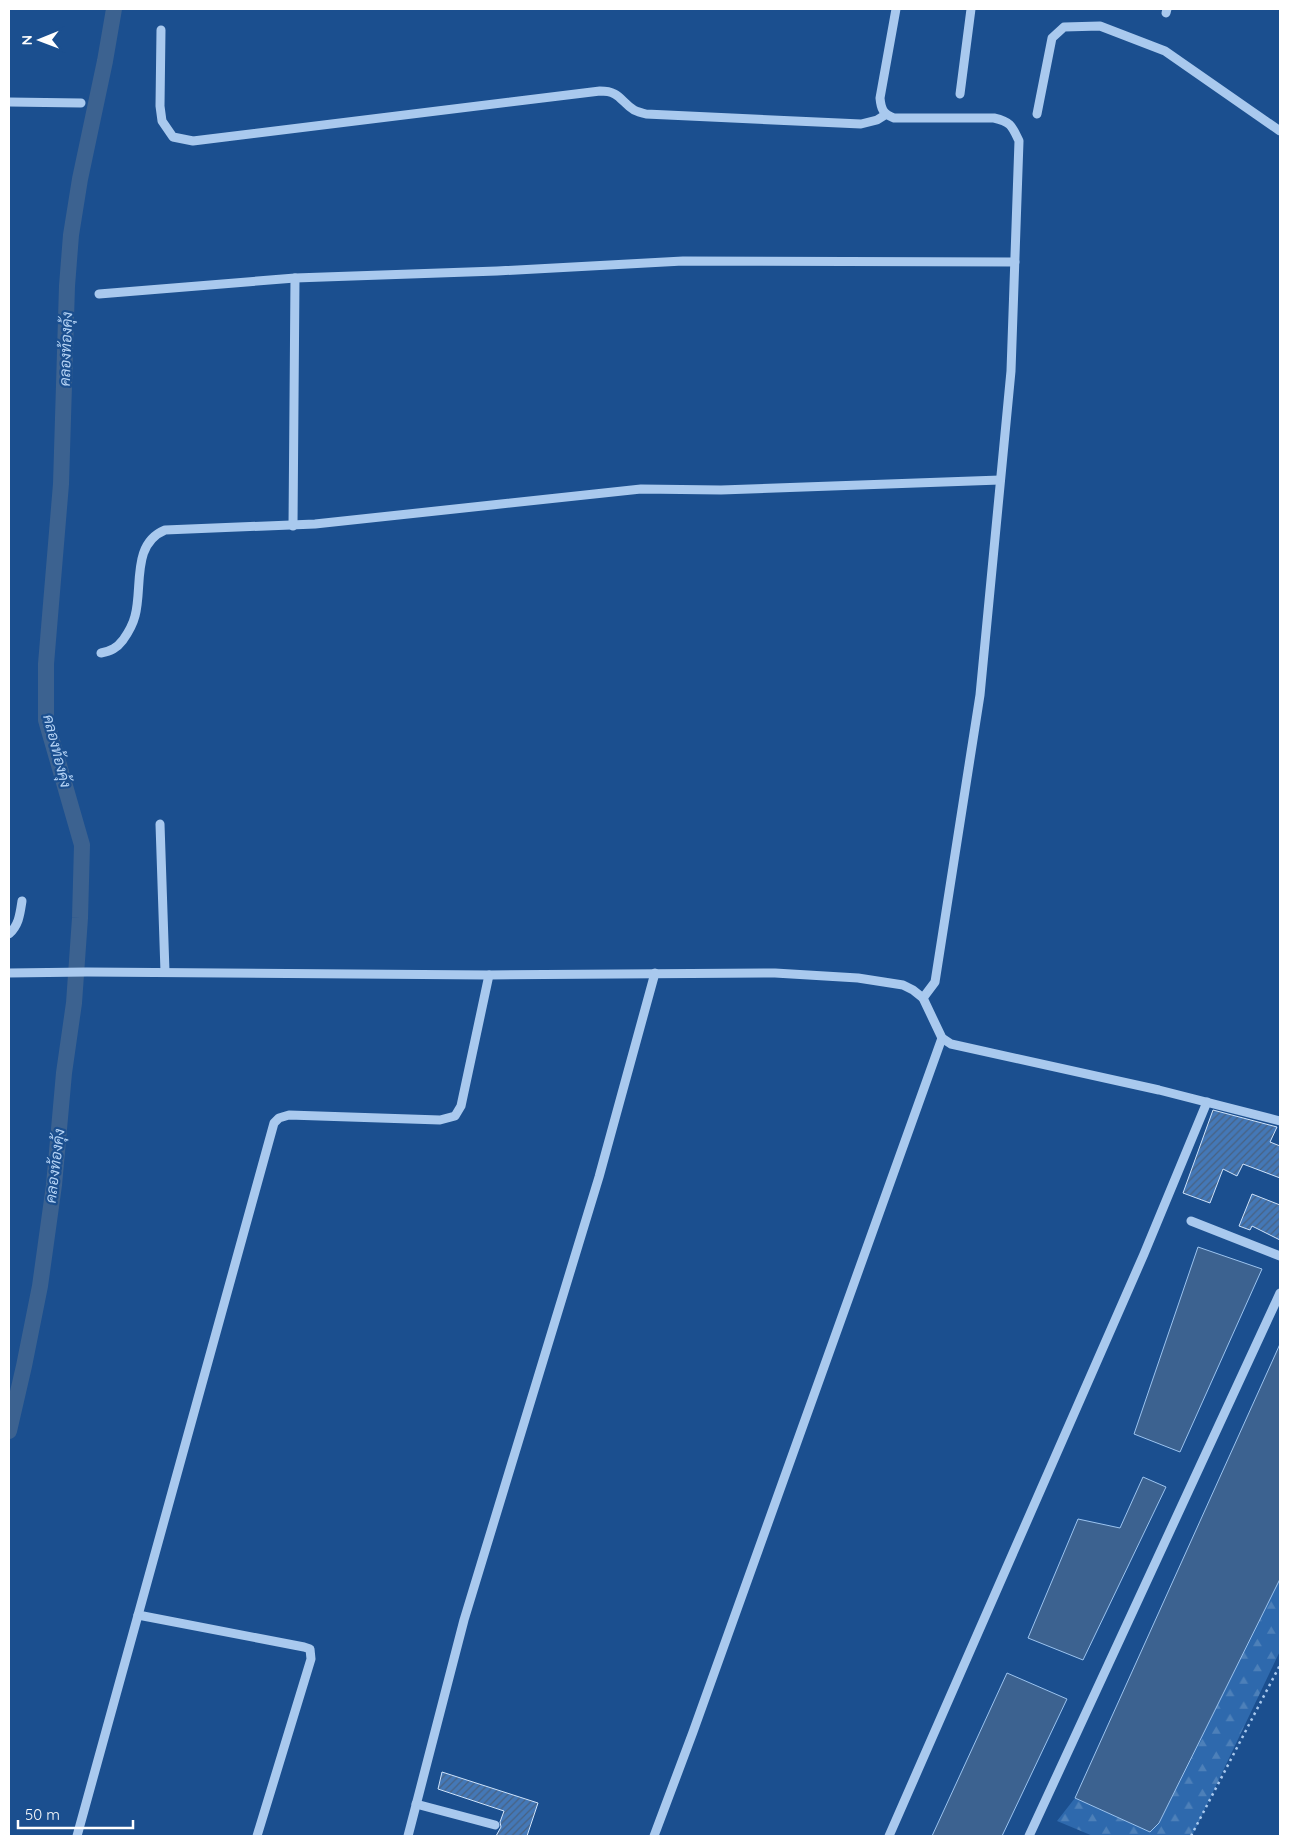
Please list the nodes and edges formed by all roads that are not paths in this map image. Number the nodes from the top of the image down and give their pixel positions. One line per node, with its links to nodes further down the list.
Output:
1 (896, 9): 8 (street)
2 (971, 9): 4 (street)
3 (161, 30): 8 (street)
4 (960, 94)
5 (9, 102): 6 (street)
6 (81, 102)
7 (1037, 114): 9 (street)
8 (885, 115): 10 (street)
9 (1280, 131)
10 (1015, 262): 11 (street); 13 (street)
11 (295, 278): 12 (street); 14 (street)
12 (100, 294)
13 (1000, 480): 14 (street); 23 (street)
14 (293, 526): 15 (street)
15 (101, 653)
16 (160, 824): 19 (street)
17 (22, 901): 18 (street)
18 (9, 934)
19 (165, 972): 20 (street); 22 (street)
20 (9, 973)
21 (655, 974): 22 (street); 23 (street); 31 (street)
22 (490, 975): 30 (street)
23 (923, 998): 24 (street)
24 (942, 1038): 25 (street); 36 (street)
25 (1206, 1102): 26 (street); 37 (street)
26 (1280, 1121)
27 (1191, 1221): 28 (street)
28 (1280, 1256)
29 (1280, 1293): 38 (street)
30 (138, 1616): 33 (street); 34 (street)
31 (416, 1804): 32 (street); 35 (street)
32 (495, 1825)
33 (77, 1836)
34 (257, 1836)
35 (408, 1836)
36 (654, 1836)
37 (890, 1836)
38 (1029, 1836)

